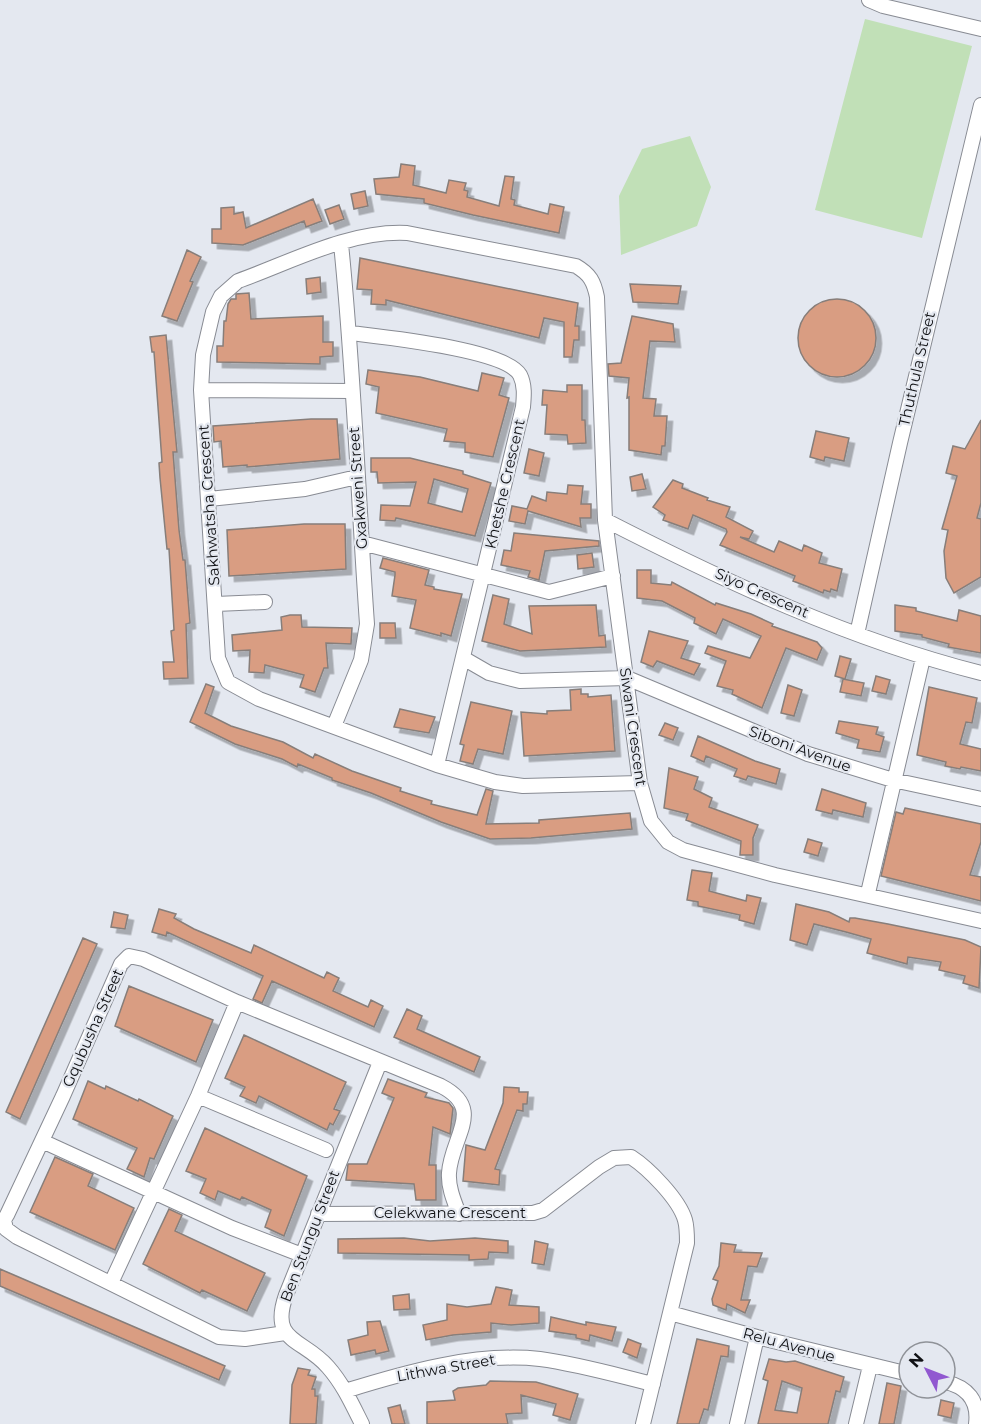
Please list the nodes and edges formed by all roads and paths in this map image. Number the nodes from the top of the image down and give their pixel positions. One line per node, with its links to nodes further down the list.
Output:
1 (869, 0): 2 (street)
2 (981, 29)
3 (981, 105): 17 (street, Thuthula Street)
4 (341, 244): 5 (street, Sakhwatsha Crescent); 6 (street, Gxakweni Street); 7 (street, Sakhwatsha Crescent)
5 (594, 282): 11 (street, Siwani Crescent)
6 (350, 333): 8 (street, Gxakweni Street); 13 (street, Khetshe Crescent)
7 (201, 390): 8 (street); 10 (street, Sakhwatsha Crescent)
8 (351, 391): 9 (street, Gxakweni Street)
9 (357, 477): 10 (street); 12 (street, Gxakweni Street)
10 (209, 499): 16 (street, Sakhwatsha Crescent)
11 (605, 520): 14 (street, Siwani Crescent); 17 (street, Siyo Crescent)
12 (362, 543): 13 (street); 22 (street, Gxakweni Street)
13 (483, 573): 14 (street); 18 (street, Khetshe Crescent)
14 (613, 576): 21 (street, Siwani Crescent)
15 (266, 602): 16 (street)
16 (216, 604): 22 (street, Sakhwatsha Crescent)
17 (857, 634): 19 (street, Siyo Crescent)
18 (463, 658): 21 (street); 23 (street, Khetshe Crescent)
19 (923, 658): 20 (street, Siyo Crescent); 24 (street)
20 (981, 673)
21 (627, 678): 24 (street, Siboni Avenue); 25 (street, Siwani Crescent)
22 (334, 726): 23 (street, Sakhwatsha Crescent)
23 (437, 765): 25 (street, Sakhwatsha Crescent)
24 (893, 780): 26 (street, Siboni Avenue); 27 (street)
25 (640, 783): 27 (street, Siwani Crescent)
26 (981, 799)
27 (868, 893): 28 (street, Siwani Crescent)
28 (981, 921)
29 (237, 1002): 30 (street, Gqubusha Street); 31 (street); 32 (street, Gqubusha Street)
30 (380, 1062): 35 (street, Ben Stungu Street); 36 (street, Gqubusha Street)
31 (198, 1096): 33 (street); 34 (street)
32 (42, 1141): 34 (street); 38 (street, Gqubusha Street)
33 (326, 1150)
34 (153, 1190): 37 (street); 38 (street)
35 (318, 1214): 36 (street, Celekwane Crescent); 37 (street, Ben Stungu Street)
36 (459, 1214): 39 (street, Celekwane Crescent)
37 (302, 1255): 40 (street, Ben Stungu Street)
38 (111, 1283): 40 (street, Gqubusha Street)
39 (670, 1312): 41 (street, Relu Avenue); 44 (street, Celekwane Crescent)
40 (285, 1332): 46 (street)
41 (757, 1337): 42 (street, Relu Avenue); 49 (street)
42 (870, 1366): 43 (street, Relu Avenue); 50 (street)
43 (897, 1372)
44 (653, 1384): 46 (street, Lithwa Street); 48 (street, Celekwane Crescent)
45 (957, 1386): 51 (street)
46 (345, 1391): 47 (street)
47 (362, 1424)
48 (643, 1424)
49 (736, 1424)
50 (856, 1424)
51 (976, 1424)

